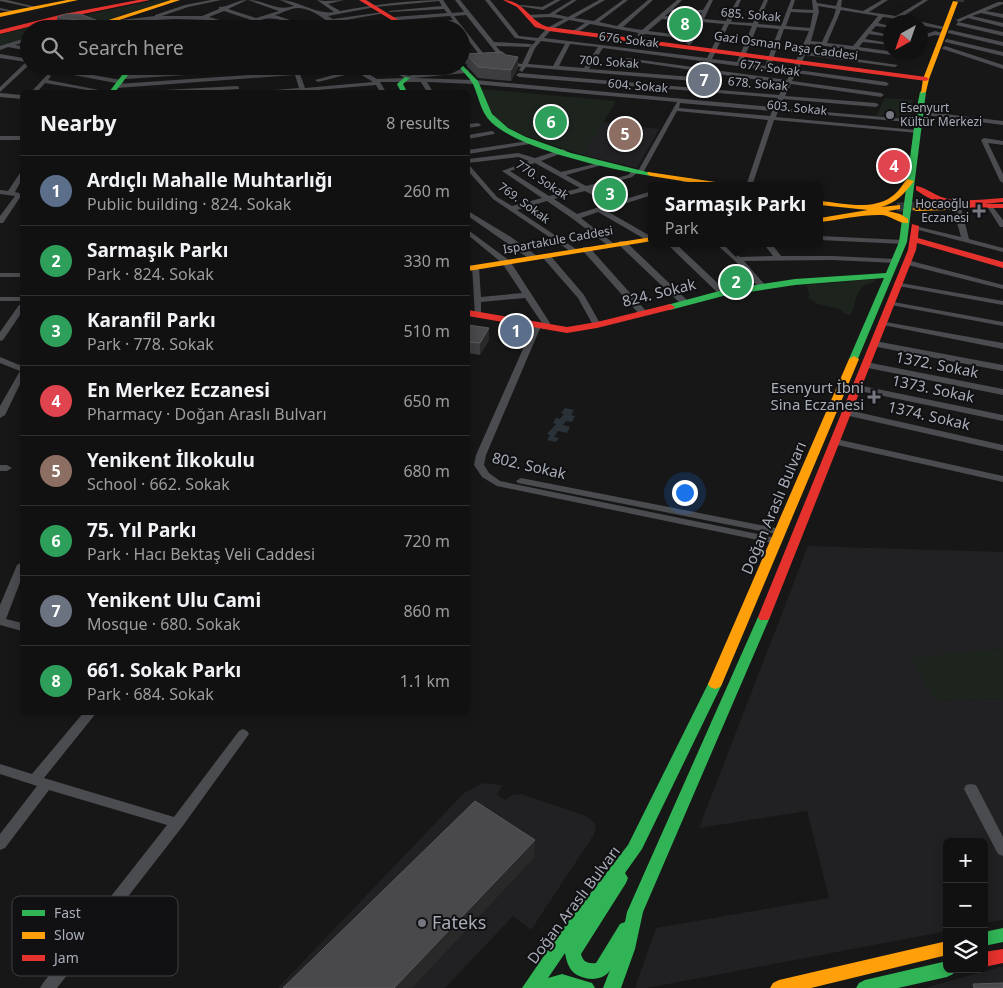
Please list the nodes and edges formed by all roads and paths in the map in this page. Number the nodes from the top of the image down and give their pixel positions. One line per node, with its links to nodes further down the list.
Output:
1 (75, 0): 33 (main road)
2 (124, 0): 40 (main road)
3 (132, 0): 40 (main road)
4 (147, 0): 73 (main road)
5 (219, 0): 30 (street)
6 (245, 0): 41 (street)
7 (250, 0): 34 (street)
8 (282, 0): 36 (street)
9 (342, 0): 28 (street)
10 (439, 0): 38 (street); 65 (street)
11 (458, 0): 55 (street)
12 (487, 0): 116 (street, 676. Sokak)
13 (506, 0): 43 (main road, Gazi Osman Paşa Caddesi)
14 (532, 0): 43 (street)
15 (559, 0): 43 (street)
16 (575, 0): 61 (street)
17 (603, 0): 69 (street)
18 (626, 0): 86 (street)
19 (651, 0): 97 (street)
20 (680, 0): 45 (street)
21 (711, 0): 52 (street)
22 (739, 0): 87 (street)
23 (766, 0): 94 (street)
24 (793, 0): 46 (street)
25 (840, 0): 39 (street)
26 (886, 0): 54 (street)
27 (926, 0): 63 (street)
28 (322, 1): 51 (street)
29 (956, 1): 103 (main road, Doğan Araslı Bulvarı)
30 (179, 2): 49 (street); 50 (street); 74 (main road)
31 (815, 2): 39 (street); 53 (street)
32 (10, 4): 33 (main road); 42 (street); 59 (main road)
33 (33, 4)
34 (263, 4): 37 (street); 47 (street)
35 (1002, 4): 48 (street)
36 (299, 6): 47 (street); 57 (street)
37 (255, 7)
38 (446, 7): 58 (street); 65 (street)
39 (838, 7): 54 (street); 120 (street)
40 (92, 8): 72 (main road)
41 (221, 8): 50 (street); 56 (street)
42 (0, 9)
43 (522, 9): 61 (street, 676. Sokak); 96 (main road, Gazi Osman Paşa Caddesi)
44 (246, 10): 56 (street)
45 (669, 10): 52 (street); 66 (street)
46 (789, 10): 53 (street); 98 (street)
47 (284, 11): 60 (street)
48 (981, 11): 64 (street); 103 (street)
49 (167, 12): 67 (street); 75 (street)
50 (212, 12): 68 (street)
51 (338, 12): 57 (street); 65 (street)
52 (705, 12): 84 (street)
53 (817, 12): 100 (street)
54 (865, 12): 62 (street)
55 (468, 13): 58 (street); 118 (street)
56 (238, 14): 77 (street)
57 (323, 14): 79 (street)
58 (451, 14): 65 (street); 83 (street)
59 (0, 15)
60 (269, 15): 77 (street); 78 (street)
61 (550, 15): 69 (street, 676. Sokak)
62 (882, 15): 88 (street)
63 (902, 15)
64 (1003, 16)
65 (390, 17): 80 (street); 81 (street); 82 (street)
66 (660, 17): 71 (street, 685. Sokak); 111 (street)
67 (188, 18): 68 (street); 70 (street)
68 (201, 18): 76 (street)
69 (568, 18): 85 (street, 676. Sokak); 96 (street)
70 (163, 19): 75 (street)
71 (675, 19): 84 (street, 685. Sokak); 99 (street)
72 (44, 20)
73 (47, 20)
74 (120, 20)
75 (146, 20)
76 (210, 20)
77 (256, 20)
78 (285, 20)
79 (331, 20)
80 (346, 20)
81 (377, 20)
82 (440, 20)
83 (456, 20)
84 (700, 21): 87 (street, 685. Sokak); 99 (street)
85 (589, 22): 86 (street, 676. Sokak); 104 (street)
86 (595, 23): 93 (street, 676. Sokak)
87 (727, 23): 94 (street, 685. Sokak); 131 (street)
88 (874, 24): 95 (street); 105 (street)
89 (928, 25): 103 (street)
90 (1003, 25): 103 (street)
91 (20, 26): 101 (main road)
92 (20, 26): 101 (main road)
93 (611, 26): 97 (street, 676. Sokak); 110 (street)
94 (754, 26): 98 (street, 685. Sokak); 134 (street)
95 (883, 26)
96 (549, 28): 104 (main road, Gazi Osman Paşa Caddesi); 116 (street)
97 (618, 28): 111 (street, 676. Sokak)
98 (782, 28): 100 (street, 685. Sokak); 142 (street)
99 (695, 29): 114 (street)
100 (811, 30): 115 (street)
101 (0, 31)
102 (928, 31): 103 (street)
103 (950, 31): 106 (street); 108 (street); 121 (street); 129 (street); 145 (street); 169 (main road, Doğan Araslı Bulvarı); 203 (main road, Doğan Araslı Bulvarı)
104 (574, 32): 110 (main road, Gazi Osman Paşa Caddesi)
105 (867, 32): 107 (street); 112 (street)
106 (1003, 34)
107 (883, 35)
108 (928, 36)
109 (470, 40): 128 (street)
110 (600, 40): 111 (main road, Gazi Osman Paşa Caddesi); 119 (street, 676. Sokak); 148 (street)
111 (635, 40): 114 (main road, Gazi Osman Paşa Caddesi); 132 (street, 676. Sokak); 138 (street)
112 (861, 40): 117 (street); 125 (street)
113 (20, 42): 122 (street)
114 (689, 42): 131 (main road, Gazi Osman Paşa Caddesi); 132 (street)
115 (807, 42): 120 (street); 141 (street)
116 (536, 43): 118 (street); 119 (street, 676. Sokak); 144 (street)
117 (883, 43)
118 (493, 44): 127 (street)
119 (568, 44): 146 (street)
120 (824, 44): 125 (street)
121 (1003, 44)
122 (7, 46): 123 (street); 124 (street)
123 (0, 48)
124 (20, 48)
125 (855, 48): 126 (street)
126 (883, 52)
127 (499, 53): 128 (street); 137 (street)
128 (481, 54): 130 (street)
129 (1003, 54)
130 (470, 55)
131 (712, 55): 132 (street, 676. Sokak); 134 (main road, Gazi Osman Paşa Caddesi); 149 (street)
132 (679, 56)
133 (1, 57): 135 (street)
134 (741, 59): 142 (main road, Gazi Osman Paşa Caddesi)
135 (20, 60)
136 (496, 60): 137 (street, 700. Sokak)
137 (505, 60): 144 (street, 700. Sokak)
138 (627, 60): 149 (street, 677. Sokak); 150 (street)
139 (897, 60): 151 (street)
140 (488, 61): 143 (street)
141 (799, 62): 142 (main road, Gazi Osman Paşa Caddesi); 151 (main road, Gazi Osman Paşa Caddesi); 176 (street)
142 (770, 63)
143 (470, 65)
144 (524, 65): 146 (street, 700. Sokak); 164 (street)
145 (1002, 65)
146 (555, 68): 148 (street, 700. Sokak)
147 (20, 70): 183 (street)
148 (586, 70): 150 (street, 700. Sokak)
149 (700, 70): 173 (street); 176 (street, 677. Sokak)
150 (622, 72): 173 (street, 700. Sokak); 177 (street)
151 (890, 74): 169 (main road, Gazi Osman Paşa Caddesi); 197 (street)
152 (49, 75): 171 (street)
153 (108, 75): 166 (street)
154 (147, 75): 166 (street)
155 (231, 75): 168 (street)
156 (275, 75): 168 (street)
157 (298, 75): 189 (street)
158 (316, 75): 170 (street)
159 (338, 75): 170 (street)
160 (375, 75): 165 (street)
161 (402, 75): 167 (street)
162 (421, 75): 167 (street)
163 (469, 75): 175 (main road)
164 (519, 75): 177 (street, 678. Sokak); 180 (street)
165 (371, 76): 174 (street)
166 (124, 77): 179 (street)
167 (407, 78): 172 (street, 604. Sokak); 174 (street); 192 (main road)
168 (232, 79): 178 (street); 188 (street)
169 (926, 79): 210 (main road, Doğan Araslı Bulvarı)
170 (318, 80): 181 (street)
171 (44, 81): 184 (street); 185 (street)
172 (423, 81): 175 (street, 604. Sokak); 193 (street)
173 (692, 81): 182 (street); 195 (street, 700. Sokak)
174 (377, 82): 181 (street); 191 (street)
175 (475, 82): 180 (street, 604. Sokak); 215 (main road)
176 (789, 82): 195 (street); 197 (street, 677. Sokak)
177 (614, 83): 182 (street, 678. Sokak); 194 (street)
178 (155, 84): 179 (street); 187 (street)
179 (136, 85): 186 (street)
180 (513, 86): 194 (street, 604. Sokak)
181 (321, 89): 190 (street)
182 (686, 89): 195 (street, 678. Sokak); 199 (street)
183 (0, 90)
184 (36, 90)
185 (95, 90)
186 (136, 90)
187 (156, 90)
188 (239, 90)
189 (302, 90)
190 (315, 90)
191 (382, 90)
192 (403, 90)
193 (429, 90)
194 (607, 94): 199 (street, 604. Sokak)
195 (783, 94): 200 (street, 678. Sokak); 202 (street)
196 (0, 95): 198 (street)
197 (881, 95): 200 (street)
198 (20, 97)
199 (680, 100): 201 (street); 202 (street, 604. Sokak)
200 (876, 105): 205 (street)
201 (675, 109): 204 (street, 603. Sokak); 222 (street)
202 (776, 109): 204 (street); 205 (street, 604. Sokak)
203 (928, 114): 206 (street); 231 (main road, Doğan Araslı Bulvarı)
204 (774, 117): 209 (street, 603. Sokak); 230 (street)
205 (871, 117): 209 (street); 210 (street, 604. Sokak)
206 (1003, 124)
207 (478, 125): 208 (street)
208 (470, 126)
209 (869, 127): 210 (street, 603. Sokak)
210 (917, 127): 231 (main road, Doğan Araslı Bulvarı)
211 (492, 133): 213 (street)
212 (20, 137): 214 (street)
213 (470, 137)
214 (0, 138)
215 (534, 142): 217 (main road); 218 (street)
216 (1003, 143): 227 (street)
217 (563, 151): 220 (street, 770. Sokak); 221 (main road)
218 (470, 152)
219 (470, 161): 220 (street)
220 (536, 161): 223 (street); 237 (street, 770. Sokak)
221 (603, 164): 222 (main road); 223 (street)
222 (638, 171): 226 (main road); 232 (street)
223 (561, 174): 232 (street)
224 (471, 175): 247 (street, 769. Sokak)
225 (20, 177): 234 (street)
226 (691, 179): 228 (street); 229 (main road)
227 (1003, 181)
228 (685, 182)
229 (707, 182)
230 (750, 182)
231 (914, 184): 239 (main road); 242 (main road); 244 (main road, Doğan Araslı Bulvarı); 255 (main road, Doğan Araslı Bulvarı)
232 (586, 189): 237 (street); 243 (street)
233 (0, 192): 234 (street)
234 (11, 192): 253 (street)
235 (648, 195): 236 (street)
236 (640, 197): 238 (street); 243 (street)
237 (550, 200): 247 (street); 250 (street, 770. Sokak)
238 (648, 202)
239 (823, 204)
240 (823, 204): 251 (main road)
241 (823, 204): 251 (main road)
242 (1003, 204): 244 (main road); 245 (main road)
243 (616, 205): 248 (street)
244 (924, 206): 246 (main road); 255 (main road, Doğan Araslı Bulvarı)
245 (990, 207): 246 (main road); 254 (street)
246 (957, 208): 260 (street)
247 (511, 209): 268 (street, 769. Sokak)
248 (598, 210): 250 (street); 257 (street)
249 (470, 214): 270 (street)
250 (576, 217): 262 (street, 770. Sokak)
251 (841, 217): 252 (main road); 255 (main road)
252 (823, 220)
253 (0, 221)
254 (1003, 225)
255 (909, 232): 258 (street); 260 (street); 273 (main road, Doğan Araslı Bulvarı); 275 (main road)
256 (470, 234): 274 (street)
257 (648, 237)
258 (823, 238)
259 (648, 239): 261 (main road, Ispartakule Caddesi)
260 (965, 239): 267 (street)
261 (622, 243): 262 (main road, Ispartakule Caddesi); 288 (street)
262 (610, 245): 266 (main road, Ispartakule Caddesi)
263 (674, 247): 283 (street)
264 (724, 247): 272 (street)
265 (770, 247): 271 (street)
266 (586, 249): 268 (main road, Ispartakule Caddesi); 292 (street)
267 (1003, 250)
268 (573, 251): 269 (main road, Ispartakule Caddesi)
269 (546, 256): 270 (main road, Ispartakule Caddesi); 298 (street)
270 (534, 258): 274 (main road, Ispartakule Caddesi)
271 (778, 258): 272 (street); 273 (street)
272 (738, 259): 281 (street)
273 (902, 261): 279 (main road, Doğan Araslı Bulvarı); 280 (main road, Doğan Araslı Bulvarı); 282 (street)
274 (507, 263): 276 (main road, Ispartakule Caddesi); 284 (street)
275 (1003, 265)
276 (471, 269): 287 (street)
277 (0, 275): 278 (street)
278 (20, 275)
279 (890, 276): 281 (main road, 824. Sokak); 319 (main road, Doğan Araslı Bulvarı)
280 (898, 284): 289 (main road, Doğan Araslı Bulvarı); 290 (street)
281 (762, 286): 283 (main road, 824. Sokak)
282 (1003, 287)
283 (723, 293): 288 (main road, 824. Sokak)
284 (528, 295): 287 (street); 300 (street)
285 (0, 299): 286 (street)
286 (20, 299)
287 (477, 300): 293 (street)
288 (685, 303): 292 (main road, 824. Sokak)
289 (890, 303): 296 (main road, Doğan Araslı Bulvarı); 299 (street)
290 (1003, 303)
291 (20, 310): 295 (street)
292 (642, 313): 298 (main road, 824. Sokak)
293 (473, 314): 300 (main road, 824. Sokak)
294 (0, 321): 295 (street)
295 (11, 322): 297 (street); 301 (street)
296 (883, 322): 302 (main road, Doğan Araslı Bulvarı); 303 (street)
297 (20, 324)
298 (597, 324): 300 (main road, 824. Sokak)
299 (1003, 324)
300 (541, 326): 319 (street, 802. Sokak)
301 (0, 338)
302 (875, 344): 306 (main road, Doğan Araslı Bulvarı); 308 (street)
303 (1003, 346)
304 (0, 360): 307 (street)
305 (20, 361): 307 (street)
306 (866, 365): 311 (main road, Doğan Araslı Bulvarı); 312 (street, 1372. Sokak)
307 (13, 366): 309 (street)
308 (1003, 368)
309 (20, 370)
310 (20, 375): 314 (street)
311 (858, 388): 313 (main road, Doğan Araslı Bulvarı); 315 (street, 1373. Sokak)
312 (1003, 392)
313 (848, 413): 316 (main road, Doğan Araslı Bulvarı); 317 (street, 1374. Sokak)
314 (0, 414)
315 (1003, 418)
316 (836, 442): 318 (street); 333 (main road, Doğan Araslı Bulvarı)
317 (1003, 448)
318 (1003, 479)
319 (779, 537): 331 (main road, Doğan Araslı Bulvarı)
320 (20, 570): 321 (street)
321 (0, 620): 322 (street)
322 (20, 626)
323 (88, 715): 326 (street)
324 (243, 734): 328 (street)
325 (0, 769): 326 (street)
326 (40, 782): 328 (street); 329 (street)
327 (972, 789): 330 (street)
328 (177, 823): 332 (street)
329 (0, 844)
330 (1003, 850)
331 (624, 865): 333 (main road); 342 (main road, Doğan Araslı Bulvarı)
332 (120, 896)
333 (636, 912): 345 (main road, Doğan Araslı Bulvarı)
334 (1003, 935): 335 (main road)
335 (988, 938)
336 (943, 949): 346 (main road)
337 (1003, 956): 338 (main road)
338 (988, 959)
339 (943, 970): 347 (main road)
340 (57, 976): 341 (street)
341 (48, 988)
342 (532, 988)
343 (537, 988): 344 (main road)
344 (586, 988)
345 (612, 988)
346 (779, 988)
347 (864, 988)

